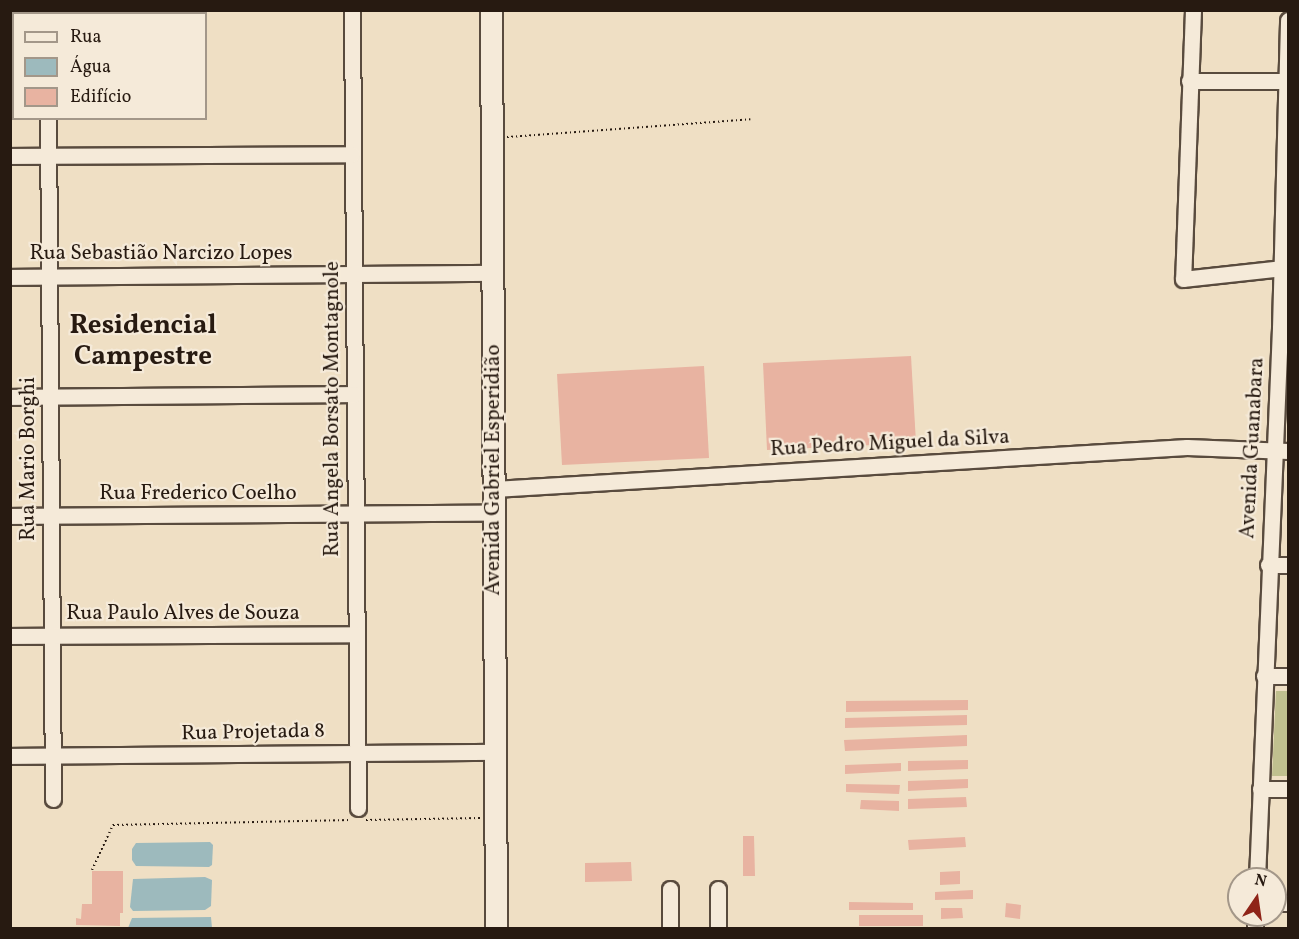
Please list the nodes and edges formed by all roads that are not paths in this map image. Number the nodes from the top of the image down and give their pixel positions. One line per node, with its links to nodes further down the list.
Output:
1 (147, 10): 5 (street)
2 (352, 10): 12 (street, Rua Angela Borsato Montagnole)
3 (491, 10): 17 (main road, Avenida Gabriel Esperidião)
4 (1193, 10): 9 (street)
5 (111, 11): 7 (street)
6 (10, 12): 7 (street)
7 (46, 12)
8 (1288, 20): 10 (street, Avenida Guanabara)
9 (1190, 81): 10 (street); 16 (street)
10 (1288, 81): 15 (street, Avenida Guanabara)
11 (48, 120): 14 (street, Rua Mario Borghi)
12 (352, 154): 14 (street); 18 (street, Rua Angela Borsato Montagnole)
13 (10, 156): 14 (street)
14 (48, 156): 19 (street, Rua Mario Borghi)
15 (1286, 204): 16 (street, Avenida Guanabara)
16 (1282, 268): 21 (street, Avenida Guanabara)
17 (492, 273): 18 (street, Rua Sebastião Narcizo Lopes); 26 (main road, Avenida Gabriel Esperidião)
18 (353, 274): 19 (street, Rua Sebastião Narcizo Lopes); 22 (street, Rua Angela Borsato Montagnole)
19 (49, 276): 20 (street, Rua Sebastião Narcizo Lopes); 23 (street, Rua Mario Borghi)
20 (10, 277)
21 (1284, 328): 25 (street, Avenida Guanabara)
22 (354, 394): 23 (street); 28 (street, Rua Angela Borsato Montagnole)
23 (49, 396): 24 (street); 30 (street, Rua Mario Borghi)
24 (10, 397)
25 (1281, 451): 26 (street, Rua Pedro Miguel da Silva); 31 (street, Avenida Guanabara)
26 (494, 489): 27 (main road, Avenida Gabriel Esperidião)
27 (494, 513): 28 (street, Rua Frederico Coelho); 38 (main road, Avenida Gabriel Esperidião)
28 (355, 514): 30 (street, Rua Frederico Coelho); 33 (street, Rua Angela Borsato Montagnole)
29 (10, 516): 30 (street, Rua Frederico Coelho)
30 (51, 516): 35 (street, Rua Mario Borghi)
31 (1268, 565): 32 (street); 36 (street, Avenida Guanabara)
32 (1288, 565)
33 (356, 634): 35 (street, Rua Paulo Alves de Souza); 39 (street, Rua Angela Borsato Montagnole)
34 (10, 636): 35 (street, Rua Paulo Alves de Souza)
35 (51, 636): 41 (street, Rua Mario Borghi)
36 (1264, 676): 37 (street); 42 (street, Avenida Guanabara)
37 (1288, 676)
38 (495, 752): 39 (street, Rua Projetada 8); 49 (main road, Avenida Gabriel Esperidião)
39 (358, 753): 41 (street, Rua Projetada 8); 45 (street, Rua Angela Borsato Montagnole)
40 (10, 756): 41 (street, Rua Projetada 8)
41 (53, 756): 44 (street, Rua Mario Borghi)
42 (1260, 789): 43 (street); 46 (street, Avenida Guanabara)
43 (1288, 789)
44 (53, 799)
45 (358, 816)
46 (1257, 867)
47 (670, 889): 50 (street)
48 (718, 889): 51 (street)
49 (496, 928)
50 (670, 928)
51 (718, 928)

